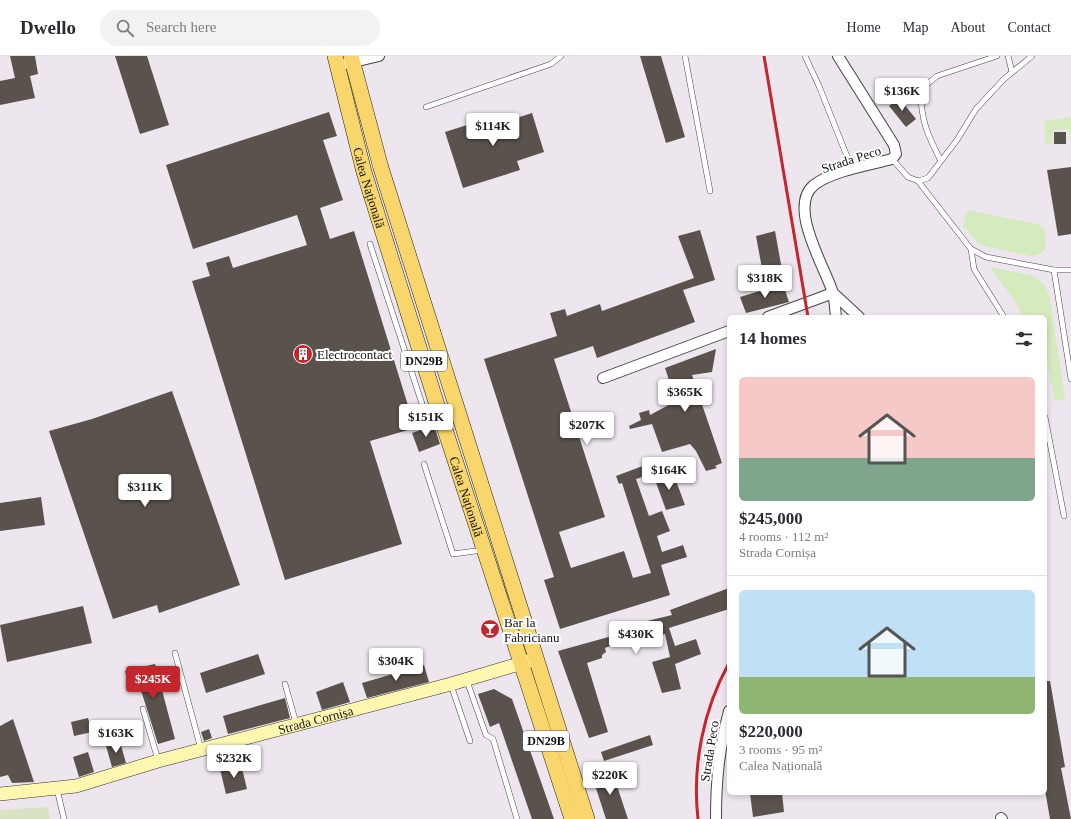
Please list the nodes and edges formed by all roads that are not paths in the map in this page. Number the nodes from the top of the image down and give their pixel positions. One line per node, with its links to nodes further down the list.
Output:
1 (379, 56): 9 (street)
2 (561, 56): 12 (lane)
3 (685, 56): 17 (lane)
4 (805, 56): 15 (lane)
5 (838, 56): 13 (street, Strada Peco)
6 (997, 56): 14 (lane)
7 (1008, 56): 11 (lane)
8 (1032, 56): 11 (lane)
9 (351, 60): 10 (street); 36 (main road, Calea Națională / DN29B)
10 (336, 61): 30 (main road, Calea Națională / DN29B)
11 (1012, 72): 14 (lane)
12 (426, 107)
13 (892, 159): 15 (street, Strada Peco); 16 (lane)
14 (941, 161): 16 (lane)
15 (852, 170): 22 (street, Strada Peco)
16 (918, 181): 19 (lane)
17 (710, 191)
18 (370, 244): 30 (lane)
19 (971, 249): 20 (lane); 26 (lane)
20 (1054, 270): 21 (lane); 29 (lane)
21 (1071, 270)
22 (833, 293): 23 (street); 24 (street, Strada Peco); 25 (street, Strada Peco)
23 (773, 315)
24 (836, 315)
25 (857, 315)
26 (1003, 315)
27 (727, 332): 28 (street)
28 (602, 378)
29 (1071, 379)
30 (438, 405): 34 (main road, Calea Națională / DN29B)
31 (1047, 427): 33 (lane)
32 (424, 464): 34 (lane)
33 (1064, 516)
34 (486, 549): 37 (main road, Calea Națională / DN29B)
35 (175, 653): 45 (lane)
36 (536, 659): 37 (street, Strada Cornișa); 52 (main road, Calea Națională / DN29B)
37 (521, 664): 38 (street, Strada Cornișa); 51 (main road, Calea Națională / DN29B)
38 (466, 680): 40 (street, Strada Cornișa); 50 (lane)
39 (285, 684): 43 (lane)
40 (451, 684): 43 (street, Strada Cornișa); 44 (lane)
41 (143, 709): 46 (lane)
42 (727, 719): 53 (street, Strada Peco)
43 (296, 724): 45 (street, Strada Cornișa)
44 (470, 741)
45 (201, 750): 46 (street, Strada Cornișa)
46 (158, 761): 47 (street, Strada Cornișa)
47 (57, 789): 48 (street, Strada Cornișa); 49 (lane)
48 (0, 794)
49 (64, 819)
50 (517, 819)
51 (572, 819)
52 (587, 819)
53 (716, 819)

